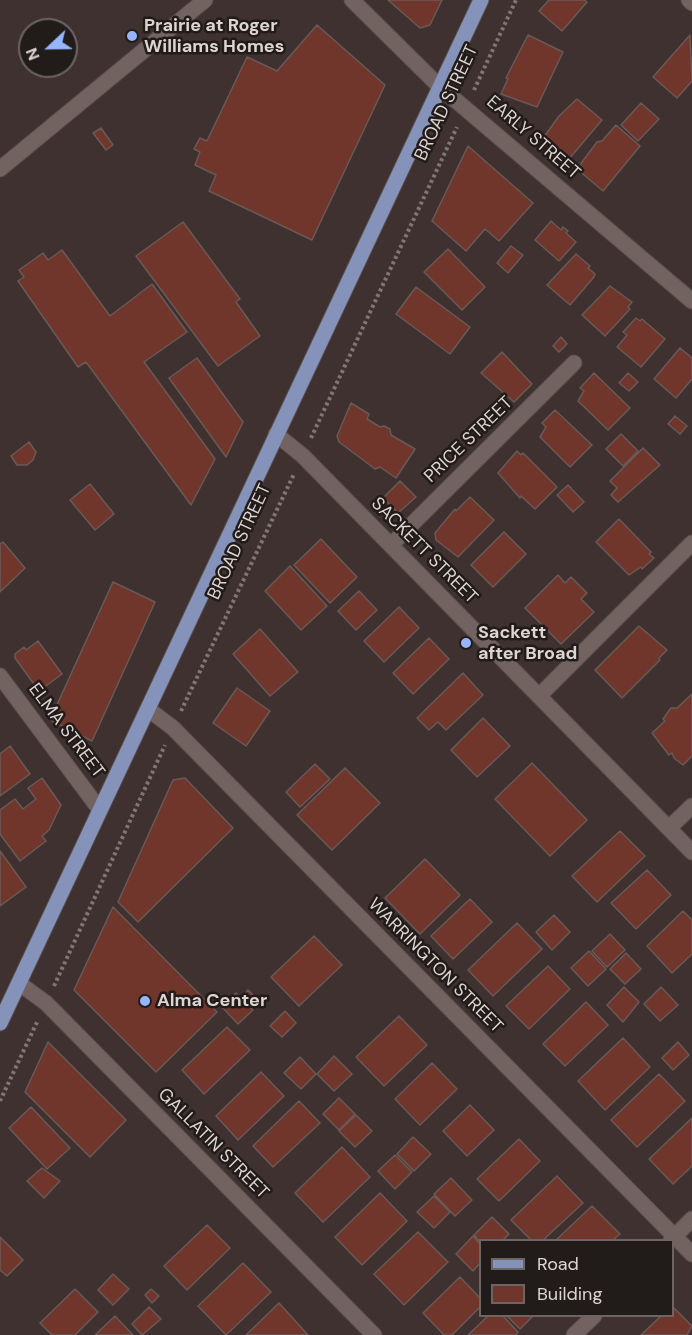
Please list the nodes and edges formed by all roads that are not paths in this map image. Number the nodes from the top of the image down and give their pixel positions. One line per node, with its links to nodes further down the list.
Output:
1 (205, 0): 5 (street)
2 (352, 0): 4 (street, EARLY STREET)
3 (481, 0): 4 (main road, BROAD STREET)
4 (440, 87): 6 (street, EARLY STREET); 8 (main road, BROAD STREET)
5 (0, 169)
6 (692, 301)
7 (574, 363): 10 (street, PRICE STREET)
8 (276, 434): 10 (street, SACKETT STREET); 13 (main road, BROAD STREET)
9 (692, 543): 12 (street)
10 (391, 545): 12 (street, SACKETT STREET)
11 (0, 676): 15 (street, ELMA STREET)
12 (539, 696): 16 (street, SACKETT STREET)
13 (148, 710): 15 (main road, BROAD STREET); 21 (street, WARRINGTON STREET)
14 (692, 806): 16 (street)
15 (100, 810): 18 (main road, BROAD STREET)
16 (669, 828): 17 (street, SACKETT STREET)
17 (692, 852)
18 (20, 984): 19 (main road, BROAD STREET); 24 (street, GALLATIN STREET)
19 (0, 1023)
20 (692, 1220): 21 (street)
21 (673, 1238): 22 (street, WARRINGTON STREET)
22 (692, 1254)
23 (593, 1317): 25 (street)
24 (374, 1335)
25 (574, 1335)

